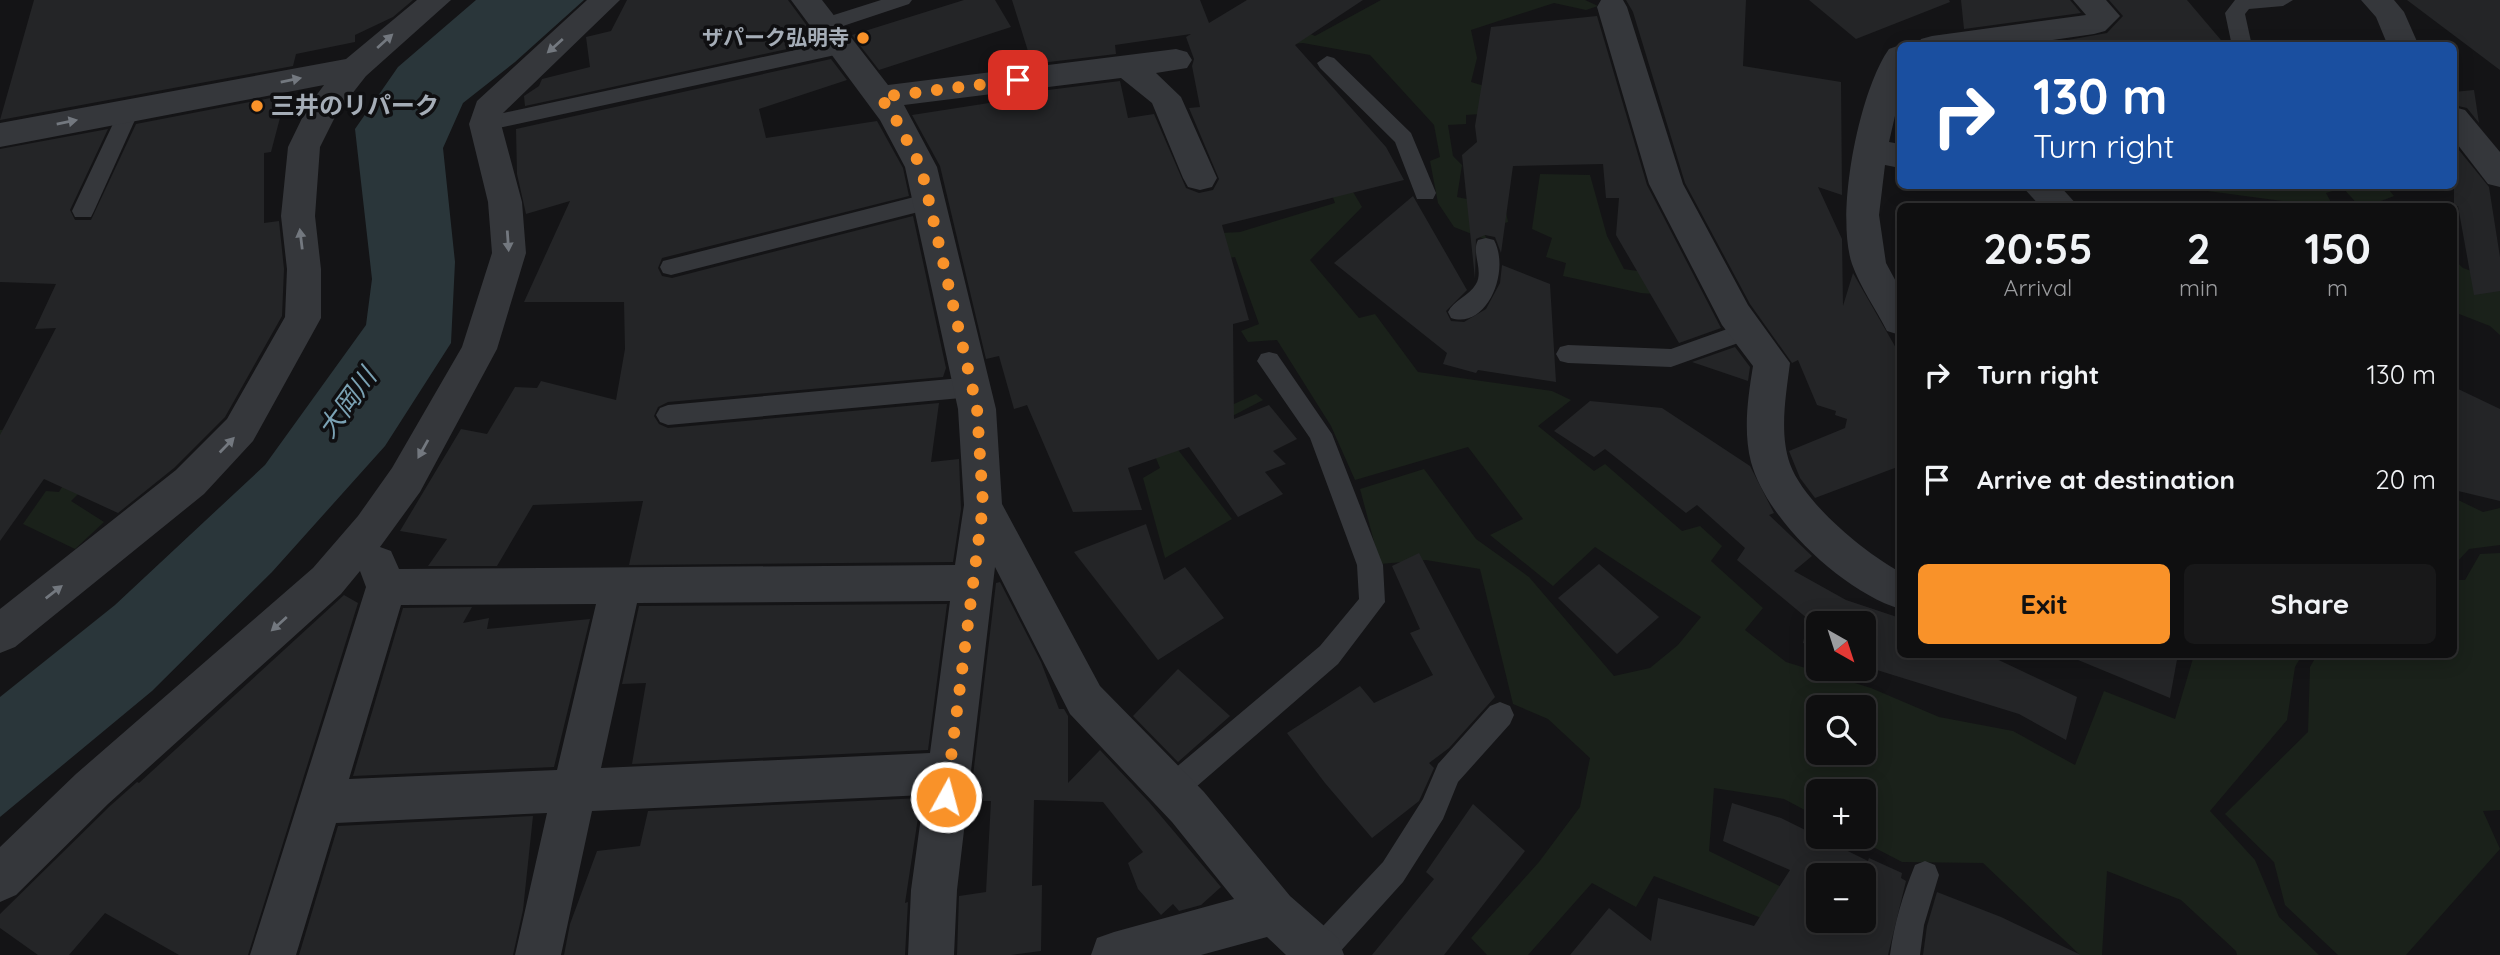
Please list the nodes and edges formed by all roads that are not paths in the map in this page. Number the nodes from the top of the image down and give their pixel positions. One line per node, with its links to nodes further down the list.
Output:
1 (436, 0): 16 (street, one-way to 1)
2 (605, 0): 20 (street, one-way to 20)
3 (902, 0): 8 (lane)
4 (2088, 0): 9 (street)
5 (2283, 0): 10 (lane)
6 (2376, 0): 11 (street)
7 (1612, 7): 34 (street)
8 (824, 24): 17 (street); 20 (lane)
9 (1961, 42)
10 (2241, 42)
11 (2402, 42)
12 (1176, 60): 15 (street)
13 (1897, 60): 22 (street)
14 (1327, 63): 26 (lane)
15 (1128, 66): 17 (street); 24 (street)
16 (355, 68): 18 (street, one-way to 16); 45 (street, one-way to 16)
17 (880, 97): 27 (street)
18 (129, 111): 21 (street, one-way to 18); 29 (lane)
19 (2457, 122): 23 (street)
20 (485, 124): 40 (street, one-way to 40)
21 (0, 135)
22 (1885, 153): 33 (street)
23 (2500, 175)
24 (1200, 178)
25 (2042, 189): 28 (street)
26 (1425, 193)
27 (930, 201): 31 (lane); 37 (street)
28 (2058, 203)
29 (83, 211)
30 (1486, 246): 32 (lane)
31 (671, 267)
32 (1459, 312)
33 (1897, 315)
34 (1747, 331): 35 (lane); 44 (street)
35 (1568, 354)
36 (1269, 361): 49 (lane)
37 (972, 387): 38 (lane); 39 (street)
38 (668, 415)
39 (983, 505): 41 (street); 49 (street)
40 (365, 536): 43 (street); 52 (street, one-way to 52)
41 (973, 583): 42 (street); 47 (street)
42 (620, 586): 43 (street); 48 (street)
43 (386, 587): 50 (street)
44 (1897, 590)
45 (2, 631)
46 (1500, 715): 54 (lane)
47 (949, 773): 48 (street); 57 (street)
48 (575, 788): 50 (street); 56 (street)
49 (1171, 790): 53 (street)
50 (320, 802): 55 (street)
51 (1926, 875): 59 (lane)
52 (0, 879)
53 (1274, 912): 54 (street); 58 (street)
54 (1320, 954)
55 (273, 955)
56 (538, 955)
57 (931, 955)
58 (1114, 955)
59 (1905, 955)

